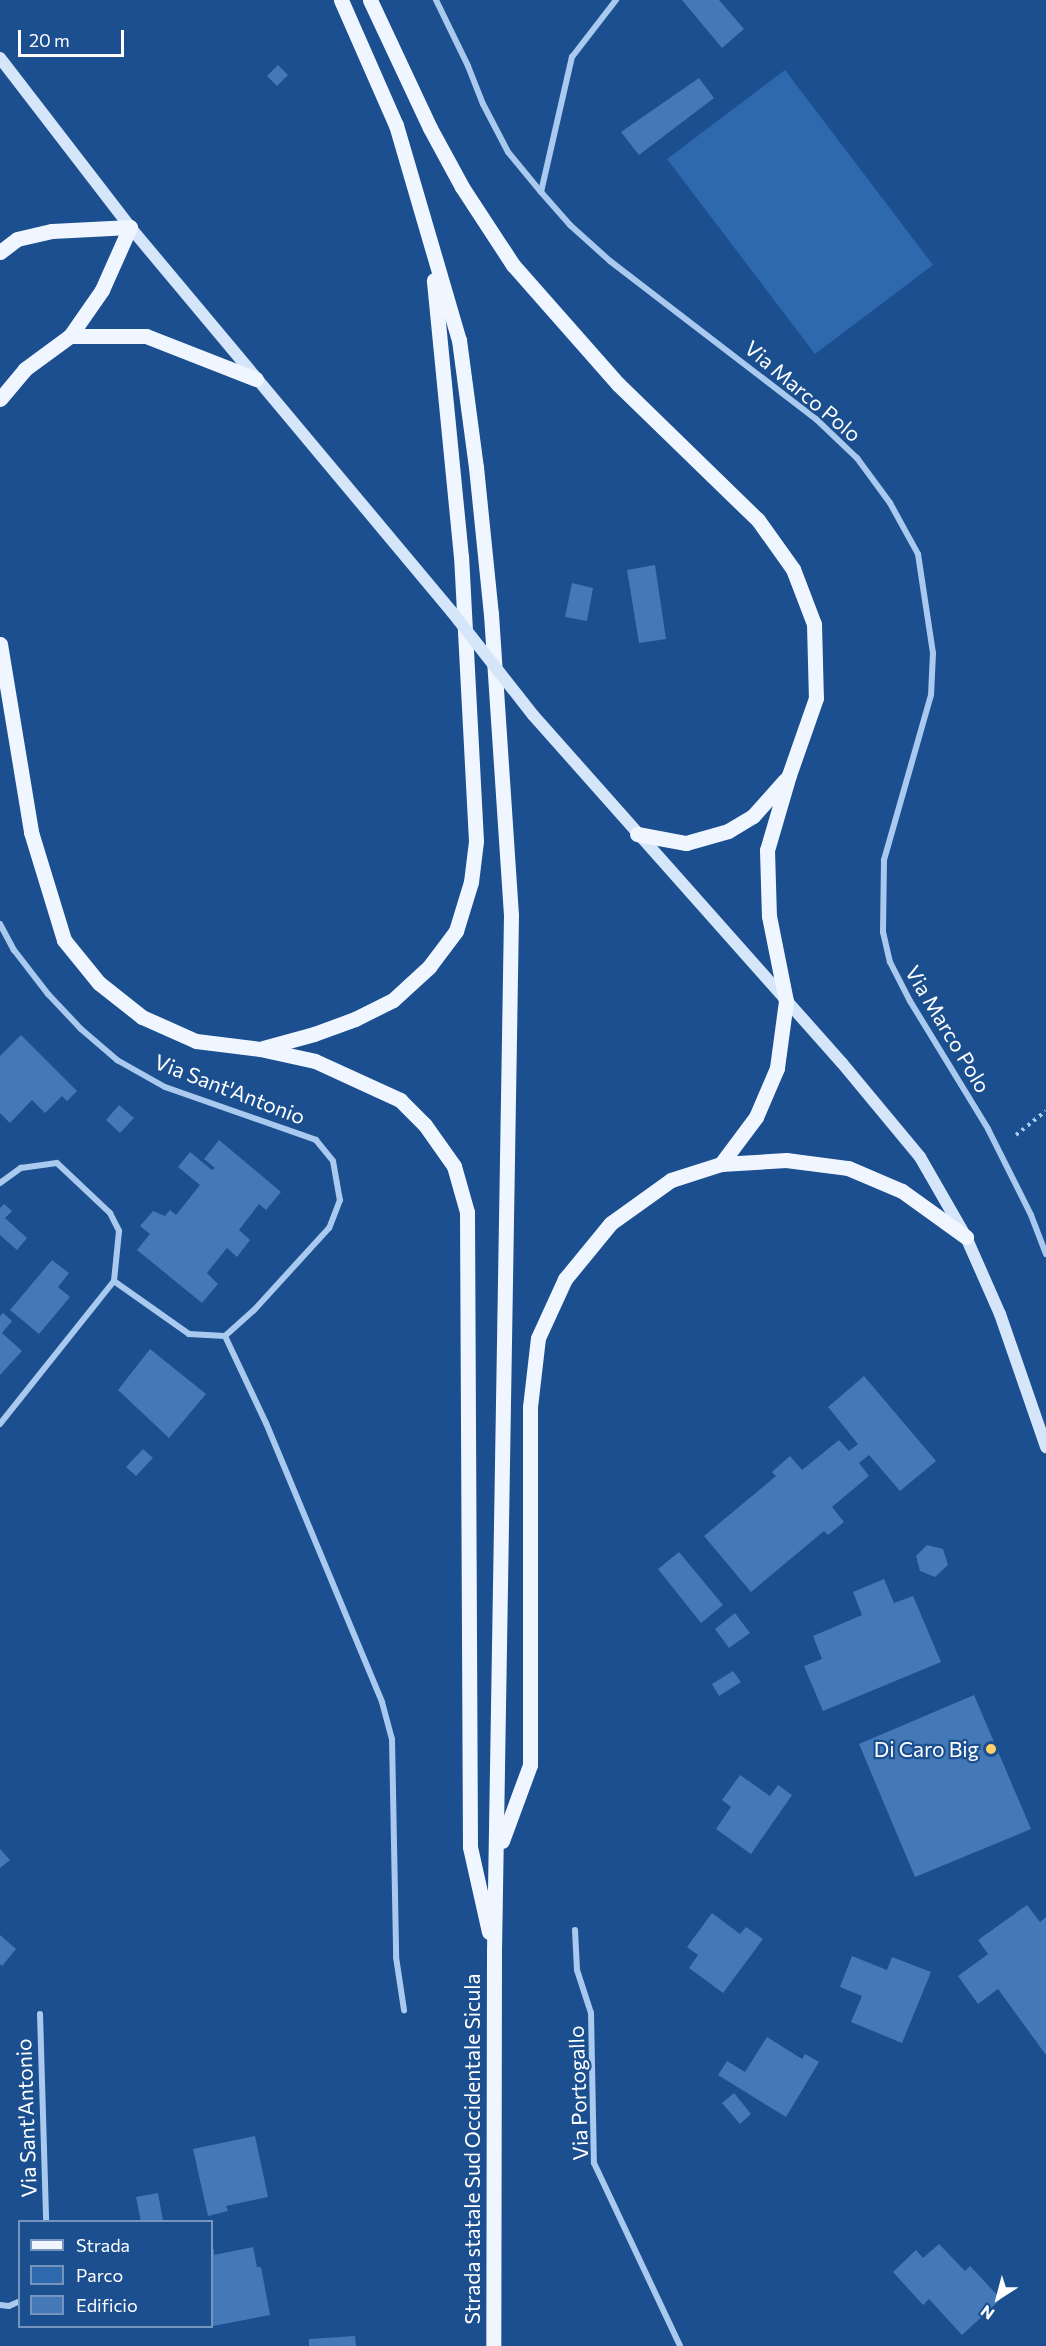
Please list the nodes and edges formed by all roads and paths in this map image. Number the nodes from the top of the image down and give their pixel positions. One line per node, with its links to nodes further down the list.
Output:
1 (341, 0): 8 (main road)
2 (370, 0): 14 (main road)
3 (436, 0): 6 (street, Via Marco Polo)
4 (616, 0): 6 (street)
5 (0, 58): 7 (street)
6 (541, 192): 20 (street, Via Marco Polo)
7 (130, 227): 9 (main road); 10 (main road); 11 (street)
8 (430, 241): 18 (main road); 29 (main road)
9 (0, 252)
10 (70, 336): 11 (main road); 12 (main road)
11 (256, 379): 15 (street, bridge)
12 (0, 399)
13 (0, 645): 18 (main road)
14 (789, 775): 15 (main road); 17 (main road)
15 (637, 834): 17 (street)
16 (0, 924): 26 (street, Via Sant'Antonio)
17 (786, 1001): 21 (main road); 23 (street)
18 (260, 1049): 31 (main road)
19 (1046, 1111): 20 (path)
20 (999, 1148): 24 (street, Via Marco Polo)
21 (721, 1164): 23 (main road); 29 (main road)
22 (0, 1183): 25 (street)
23 (966, 1238): 28 (street)
24 (1046, 1254)
25 (114, 1281): 26 (street); 27 (street)
26 (225, 1336): 32 (street)
27 (0, 1424)
28 (1046, 1447)
29 (497, 1853): 31 (main road)
30 (574, 1930): 38 (street, Via Portogallo)
31 (494, 1952): 37 (main road, Strada statale Sud Occidentale Sicula)
32 (404, 2010)
33 (40, 2014): 34 (street, Via Sant'Antonio)
34 (46, 2220)
35 (18, 2302): 36 (street)
36 (0, 2305)
37 (493, 2346)
38 (680, 2346)

